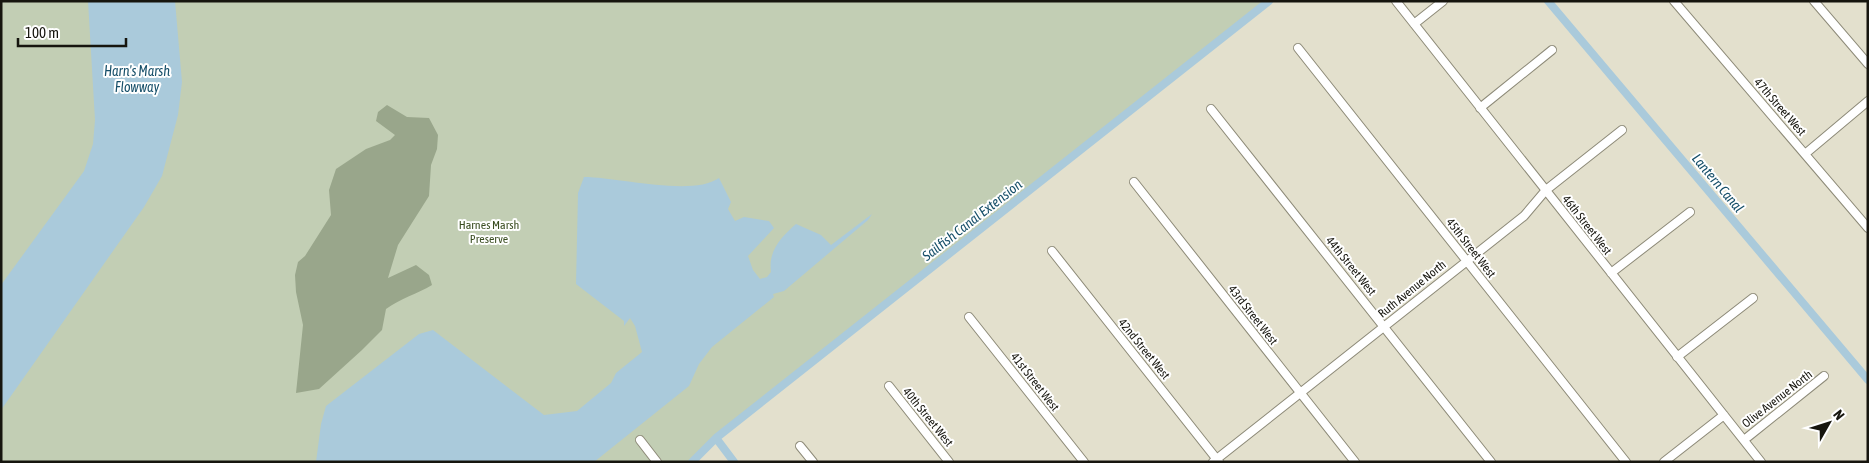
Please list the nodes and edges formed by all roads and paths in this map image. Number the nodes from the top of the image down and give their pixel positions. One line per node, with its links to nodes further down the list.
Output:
1 (1396, 1): 5 (street, 46th Street West)
2 (1443, 1): 5 (street)
3 (1674, 1): 13 (street, 47th Street West)
4 (1814, 1): 8 (street)
5 (1414, 24): 10 (street, 46th Street West)
6 (1298, 48): 19 (street, 45th Street West)
7 (1552, 50): 10 (street)
8 (1868, 64)
9 (1868, 101): 13 (street)
10 (1480, 108): 15 (street, 46th Street West)
11 (1211, 109): 23 (street, 44th Street West)
12 (1622, 130): 15 (street, Ruth Avenue North)
13 (1805, 154): 17 (street, 47th Street West)
14 (1134, 182): 27 (street, 43rd Street West)
15 (1546, 190): 19 (street, Ruth Avenue North); 20 (street, 46th Street West)
16 (1690, 212): 20 (street)
17 (1868, 228)
18 (1052, 251): 32 (street, 42nd Street West)
19 (1466, 261): 23 (street, Ruth Avenue North); 39 (street, 45th Street West)
20 (1611, 273): 24 (street, 46th Street West)
21 (1753, 298): 24 (street)
22 (969, 317): 36 (street, 41st Street West)
23 (1383, 327): 27 (street, Ruth Avenue North); 38 (street, 44th Street West)
24 (1677, 357): 28 (street, 46th Street West)
25 (1824, 376): 30 (street, Olive Avenue North)
26 (889, 386): 35 (street, 40th Street West)
27 (1300, 392): 32 (street, Ruth Avenue North); 37 (street, 43rd Street West)
28 (1724, 416): 30 (street, 46th Street West); 40 (street, Olive Avenue North)
29 (640, 440): 33 (street)
30 (1744, 440): 41 (street, 46th Street West)
31 (800, 446): 34 (street)
32 (1216, 461)
33 (657, 462)
34 (813, 462)
35 (949, 462)
36 (1084, 462)
37 (1355, 462)
38 (1491, 462)
39 (1626, 462)
40 (1664, 462)
41 (1761, 462)

